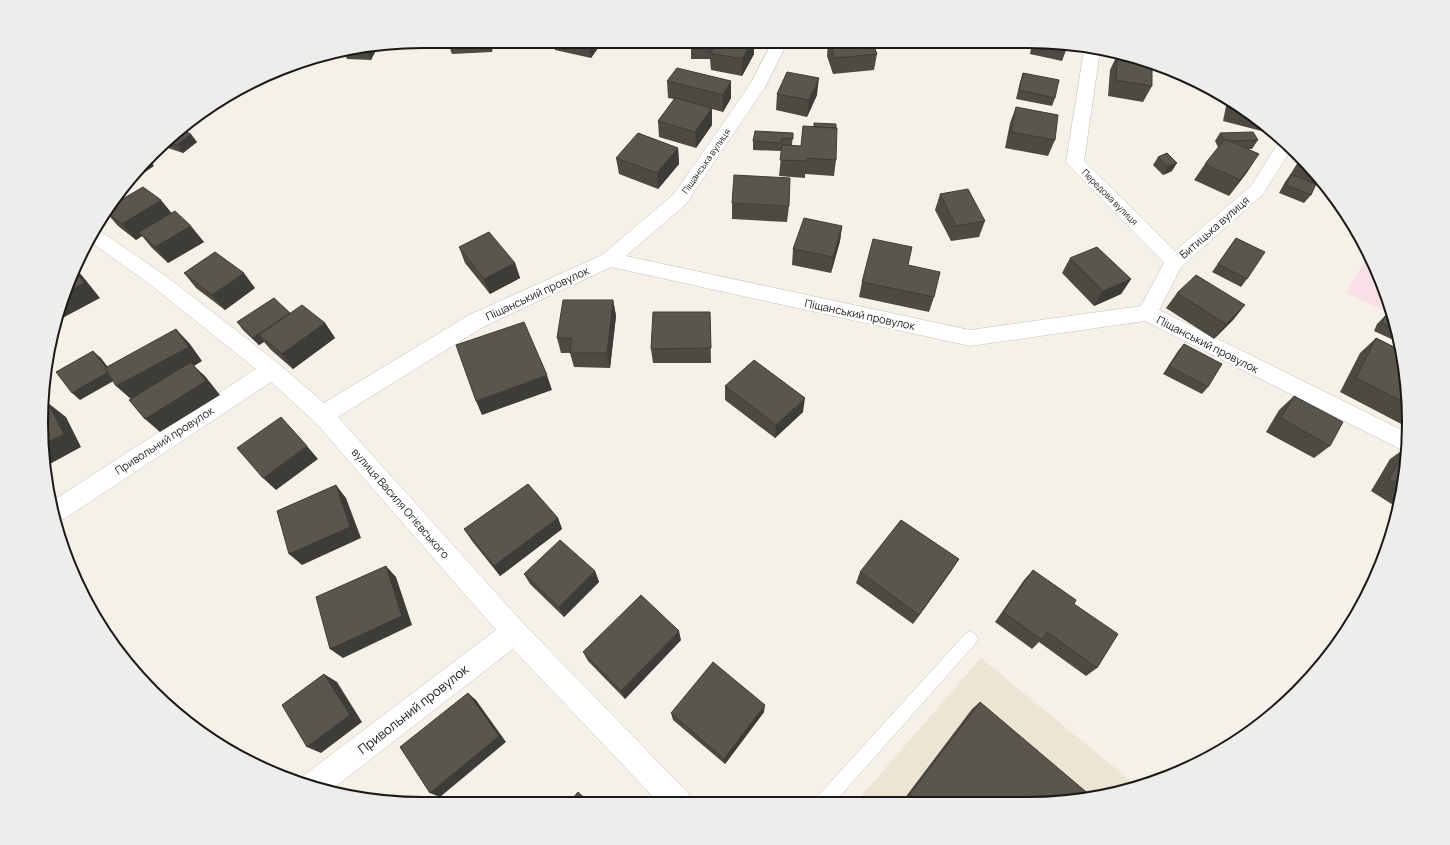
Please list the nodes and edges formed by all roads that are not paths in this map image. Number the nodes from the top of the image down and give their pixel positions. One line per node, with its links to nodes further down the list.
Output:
1 (778, 48): 5 (street, Піщанська вулиця)
2 (1091, 53): 6 (street, Передова вулиця)
3 (1283, 149): 6 (street, Битицька вулиця)
4 (97, 237): 8 (street, вулиця Василя Огієвського)
5 (609, 260): 7 (street, Піщанський провулок); 9 (street, Піщанський провулок)
6 (1174, 262): 7 (street, Битицька вулиця)
7 (1147, 313): 10 (street, Піщанський провулок)
8 (272, 370): 9 (street, вулиця Василя Огієвського); 11 (street, Привольний провулок)
9 (323, 415): 12 (street, вулиця Василя Огієвського)
10 (1401, 440)
11 (58, 509)
12 (514, 632): 14 (street, Привольний провулок); 15 (street, вулиця Василя Огієвського)
13 (970, 640): 16 (lane)
14 (318, 782)
15 (672, 797)
16 (828, 797)

